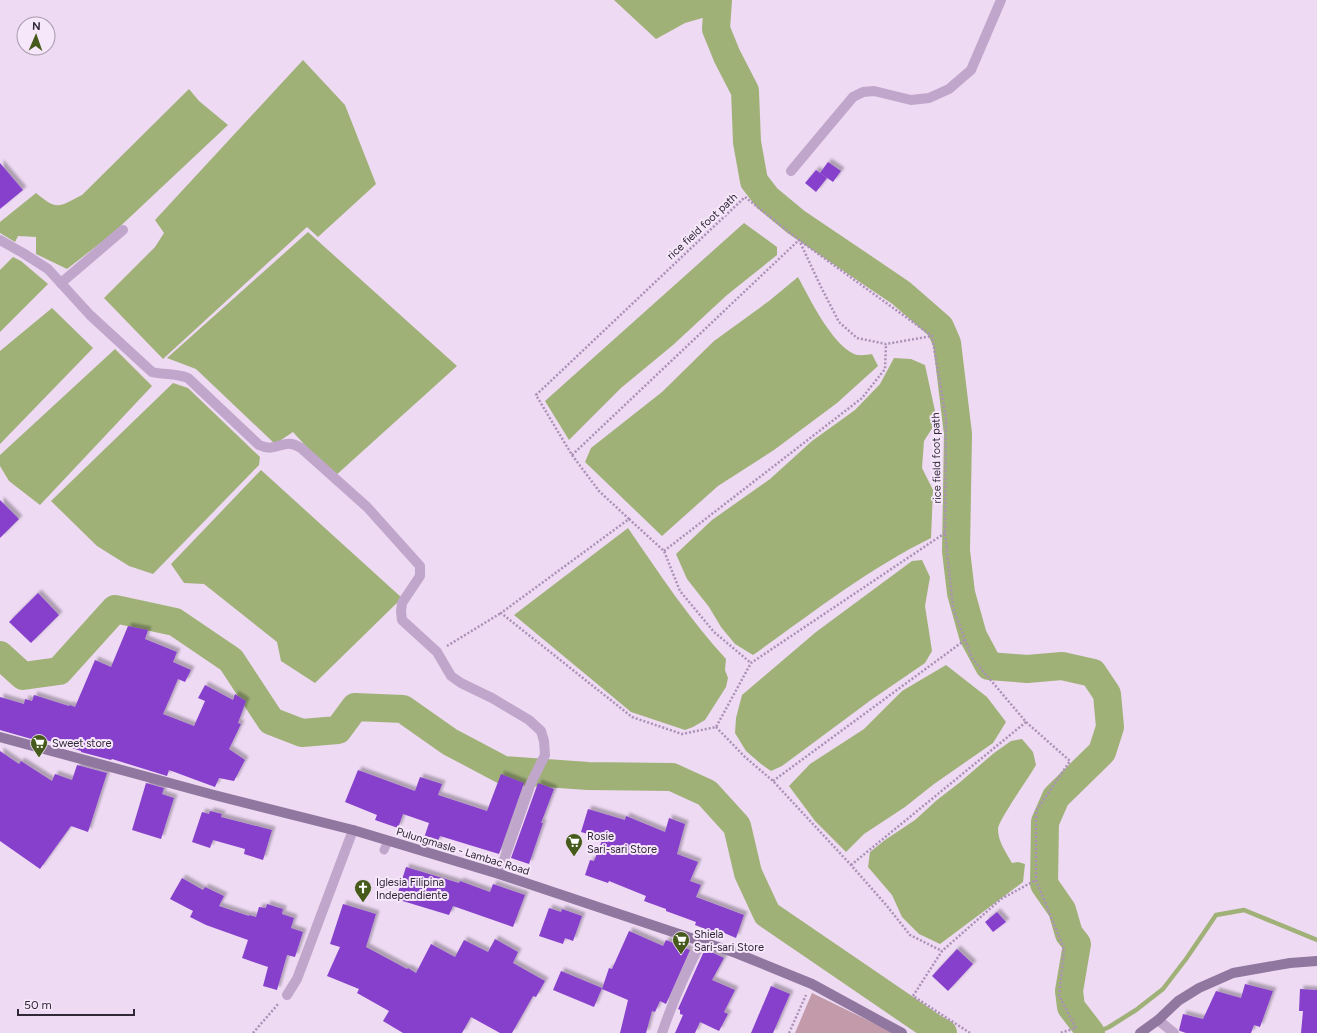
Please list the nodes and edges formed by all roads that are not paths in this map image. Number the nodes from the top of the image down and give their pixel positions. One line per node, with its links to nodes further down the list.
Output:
1 (1001, 0): 2 (street)
2 (790, 171)
3 (123, 230): 5 (street)
4 (0, 240): 5 (street)
5 (61, 283): 8 (street)
6 (0, 736): 7 (street, Pulungmasle - Lambac Road)
7 (353, 830): 8 (street, Pulungmasle - Lambac Road); 11 (street)
8 (498, 874): 9 (street, Pulungmasle - Lambac Road)
9 (702, 941): 13 (street); 14 (street, Pulungmasle - Lambac Road)
10 (1317, 961): 12 (street)
11 (287, 994)
12 (1158, 1020): 15 (street); 16 (street)
13 (662, 1033)
14 (902, 1033)
15 (1140, 1033)
16 (1174, 1033)

